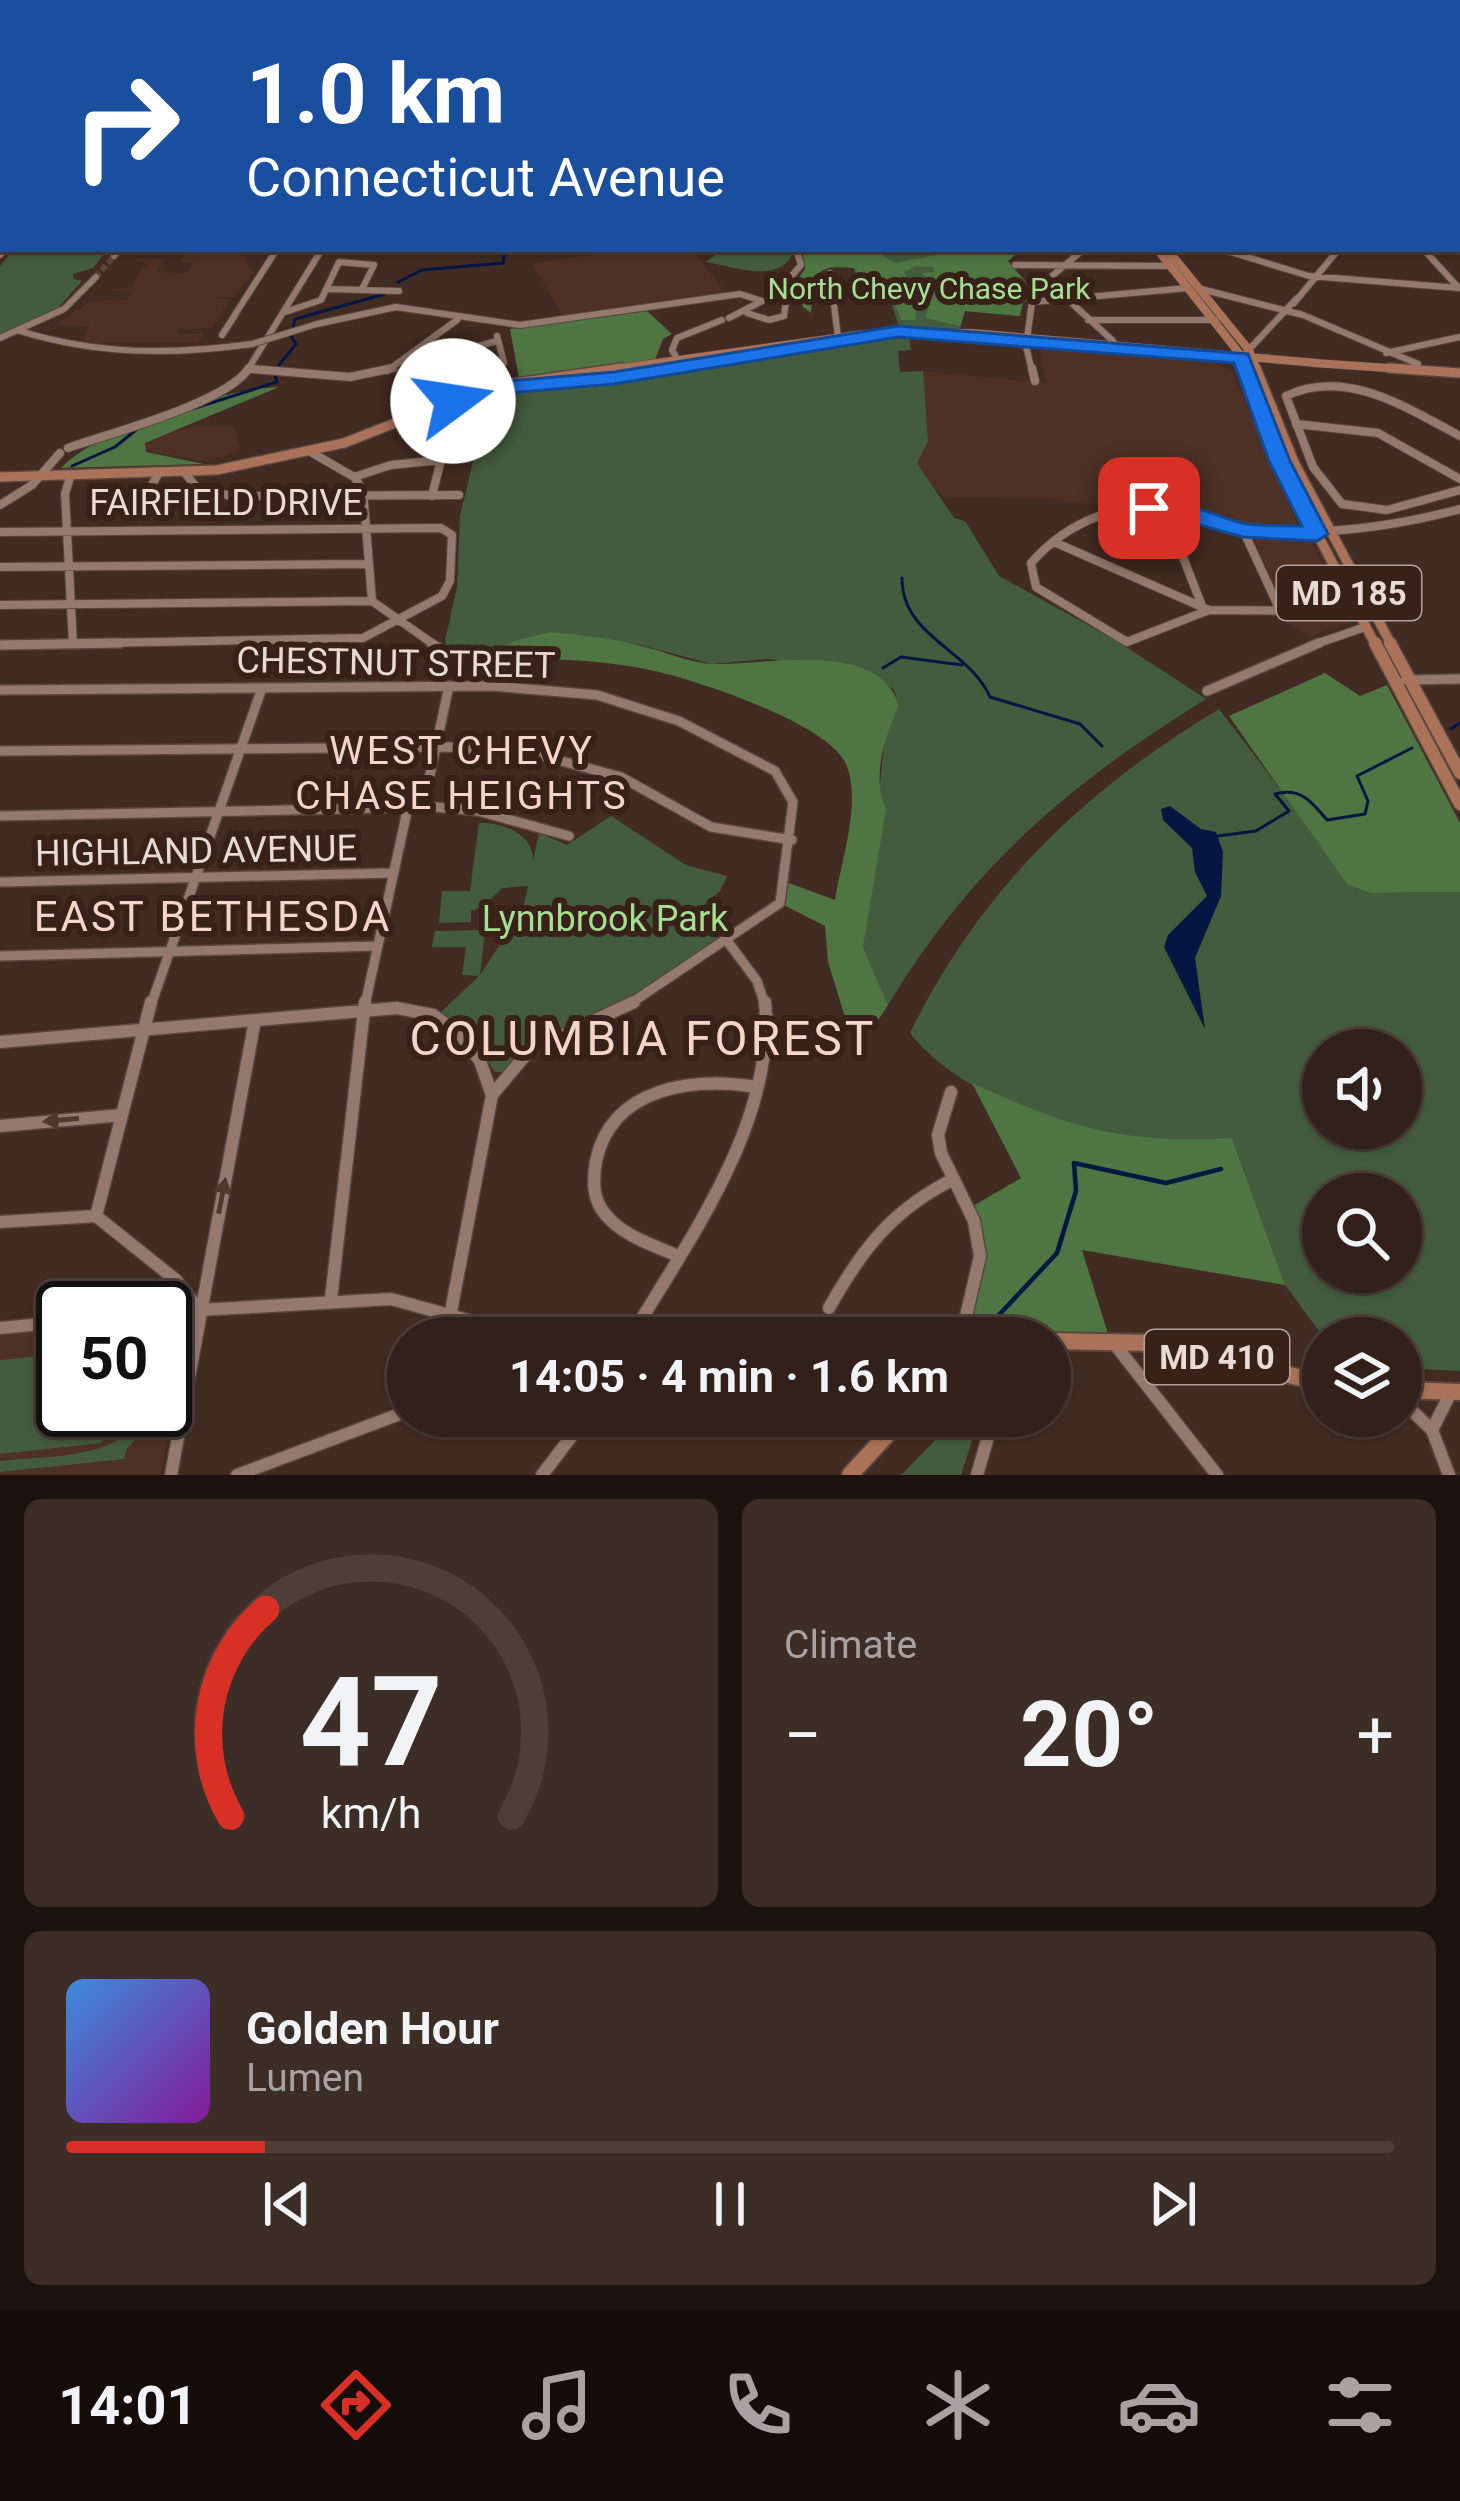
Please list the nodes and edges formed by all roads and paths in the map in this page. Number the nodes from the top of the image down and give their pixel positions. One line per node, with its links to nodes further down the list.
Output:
1 (1130, 0): 2 (street)
2 (1139, 0)
3 (275, 252): 39 (street)
4 (320, 252): 26 (street)
5 (797, 252): 27 (street)
6 (1080, 252): 13 (street)
7 (1158, 252): 14 (main road, MD 185)
8 (1170, 252): 22 (main road, MD 185)
9 (1232, 252): 16 (street)
10 (1336, 252): 16 (street)
11 (1426, 252): 20 (street)
12 (1015, 265): 13 (street)
13 (1065, 265): 14 (street); 24 (street)
14 (1169, 266): 19 (main road, MD 185)
15 (830, 273): 33 (street)
16 (1316, 276): 20 (street); 25 (street)
17 (96, 278): 32 (street)
18 (327, 287): 21 (street); 21 (street); 26 (street)
19 (1182, 287): 24 (street); 30 (main road, MD 185)
20 (1459, 288)
21 (362, 289): 23 (street)
22 (1201, 289): 25 (street); 42 (main road, MD 185)
23 (399, 291)
24 (1060, 296): 29 (street); 37 (street)
25 (1286, 310): 41 (street); 42 (street)
26 (285, 313): 45 (street)
27 (733, 318): 31 (street); 43 (street)
28 (458, 320): 31 (street); 39 (street, bridge); 45 (street)
29 (1088, 320): 30 (street); 38 (street)
30 (1216, 320): 42 (main road, MD 185)
31 (496, 325): 36 (street)
32 (20, 331): 35 (street); 39 (street)
33 (838, 337): 37 (main road); 43 (main road)
34 (1460, 337): 41 (street)
35 (0, 338)
36 (497, 341): 40 (street); 48 (street)
37 (1026, 341): 42 (main road); 47 (street)
38 (1113, 341)
39 (214, 349)
40 (459, 351)
41 (1386, 353): 44 (street)
42 (1247, 355): 46 (main road); 72 (main road, MD 185)
43 (680, 364): 48 (main road)
44 (1418, 364)
45 (252, 369): 57 (street)
46 (1460, 374)
47 (1035, 381)
48 (507, 383): 49 (main road)
49 (436, 406): 52 (main road); 53 (street)
50 (1296, 424): 51 (street); 60 (street); 60 (street)
51 (1460, 436)
52 (309, 452): 54 (main road); 59 (street)
53 (441, 460): 59 (street); 62 (street)
54 (184, 473): 55 (main road); 61 (street)
55 (157, 476): 58 (main road); 65 (street)
56 (0, 477): 57 (main road)
57 (39, 477): 58 (main road); 64 (street)
58 (70, 477): 70 (street)
59 (354, 477): 61 (street)
60 (1459, 484)
61 (365, 496): 62 (street); 68 (street)
62 (432, 496): 63 (street)
63 (459, 496)
64 (0, 505)
65 (140, 506)
66 (1164, 508): 69 (street); 73 (street); 80 (street)
67 (1460, 509): 72 (street)
68 (368, 530): 70 (street, FAIRFIELD DRIVE); 74 (street); 83 (street, FAIRFIELD DRIVE)
69 (1243, 530): 72 (street); 81 (street)
70 (66, 531): 71 (street, FAIRFIELD DRIVE); 76 (street)
71 (0, 532)
72 (1324, 534): 82 (main road, MD 185); 90 (main road, MD 185)
73 (1054, 542): 80 (street); 80 (street)
74 (366, 564): 76 (street); 77 (street)
75 (0, 567): 76 (street)
76 (69, 567): 78 (street)
77 (373, 601): 78 (street); 83 (street)
78 (70, 604): 79 (street); 85 (street)
79 (0, 605)
80 (1206, 608): 81 (street)
81 (1280, 610): 82 (street)
82 (1358, 611): 84 (main road, MD 185)
83 (400, 621): 85 (street); 87 (street)
84 (1365, 627): 89 (main road, MD 185); 94 (street)
85 (73, 644): 86 (street)
86 (0, 645)
87 (439, 648)
88 (1460, 679): 90 (street)
89 (1395, 680): 90 (street); 99 (main road, MD 185)
90 (1411, 680): 98 (main road, MD 185)
91 (449, 686): 92 (street, CHESTNUT STREET); 95 (street); 105 (street, CHESTNUT STREET)
92 (262, 688): 93 (street, CHESTNUT STREET); 96 (street)
93 (0, 690)
94 (1208, 691)
95 (436, 748): 96 (street); 101 (street); 105 (street)
96 (238, 749): 97 (street); 102 (street)
97 (0, 751)
98 (1460, 772)
99 (1460, 804)
100 (408, 807): 101 (street); 102 (street); 106 (street)
101 (423, 807): 104 (street)
102 (216, 812): 103 (street); 107 (street)
103 (0, 816)
104 (569, 836)
105 (792, 840): 109 (street)
106 (392, 873): 107 (street, HIGHLAND AVENUE); 110 (street)
107 (195, 879): 108 (street, HIGHLAND AVENUE); 111 (street)
108 (0, 883)
109 (728, 942): 117 (street); 119 (street)
110 (376, 946): 111 (street); 113 (street)
111 (168, 952): 112 (street); 115 (street)
112 (0, 956)
113 (364, 1009): 114 (street); 119 (street); 126 (street)
114 (255, 1020): 115 (street); 129 (street, one-way to 114)
115 (144, 1029): 116 (street); 120 (street)
116 (0, 1042)
117 (758, 1087): 125 (street); 125 (street)
118 (951, 1092): 122 (street)
119 (492, 1095): 130 (street)
120 (122, 1115): 121 (street, one-way to 121); 123 (street)
121 (0, 1126)
122 (954, 1180): 127 (street); 134 (street)
123 (96, 1216): 124 (street); 129 (street)
124 (0, 1222)
125 (678, 1256): 133 (street)
126 (331, 1299): 129 (street); 130 (street)
127 (829, 1308)
128 (192, 1310): 129 (street)
129 (200, 1310): 148 (street)
130 (451, 1313): 131 (street); 132 (street)
131 (450, 1317)
132 (464, 1317)
133 (642, 1317)
134 (966, 1317)
135 (36, 1325): 136 (street)
136 (0, 1328)
137 (1109, 1337): 138 (main road, MD 410); 139 (main road, MD 410); 153 (street)
138 (1071, 1340)
139 (1302, 1378)
140 (1422, 1391): 141 (main road)
141 (1456, 1392): 144 (street)
142 (387, 1419): 149 (street)
143 (1422, 1420): 144 (street)
144 (1432, 1430): 154 (street)
145 (571, 1437): 150 (street)
146 (885, 1437): 151 (main road)
147 (988, 1437): 152 (street)
148 (171, 1475)
149 (237, 1475)
150 (542, 1475)
151 (850, 1475)
152 (977, 1475)
153 (1217, 1475)
154 (1449, 1475)

